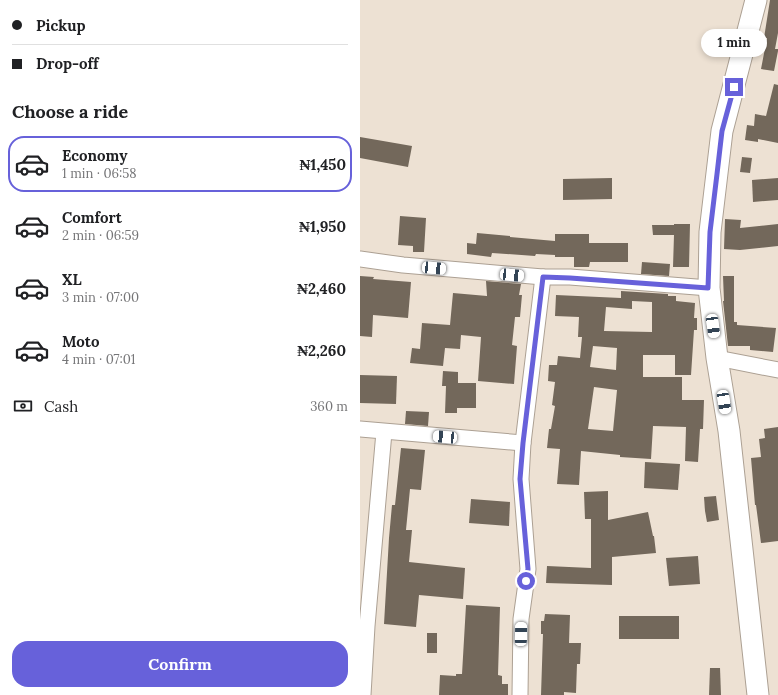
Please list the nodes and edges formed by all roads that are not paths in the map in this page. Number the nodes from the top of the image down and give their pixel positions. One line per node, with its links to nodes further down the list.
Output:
1 (756, 0): 4 (street)
2 (360, 259): 3 (street)
3 (543, 277): 4 (street); 9 (street)
4 (708, 288): 5 (street)
5 (717, 358): 6 (street); 13 (street)
6 (778, 370)
7 (360, 429): 8 (street)
8 (384, 432): 9 (street); 10 (street)
9 (523, 443): 12 (street)
10 (364, 631): 11 (street)
11 (363, 695)
12 (520, 695)
13 (758, 695)

